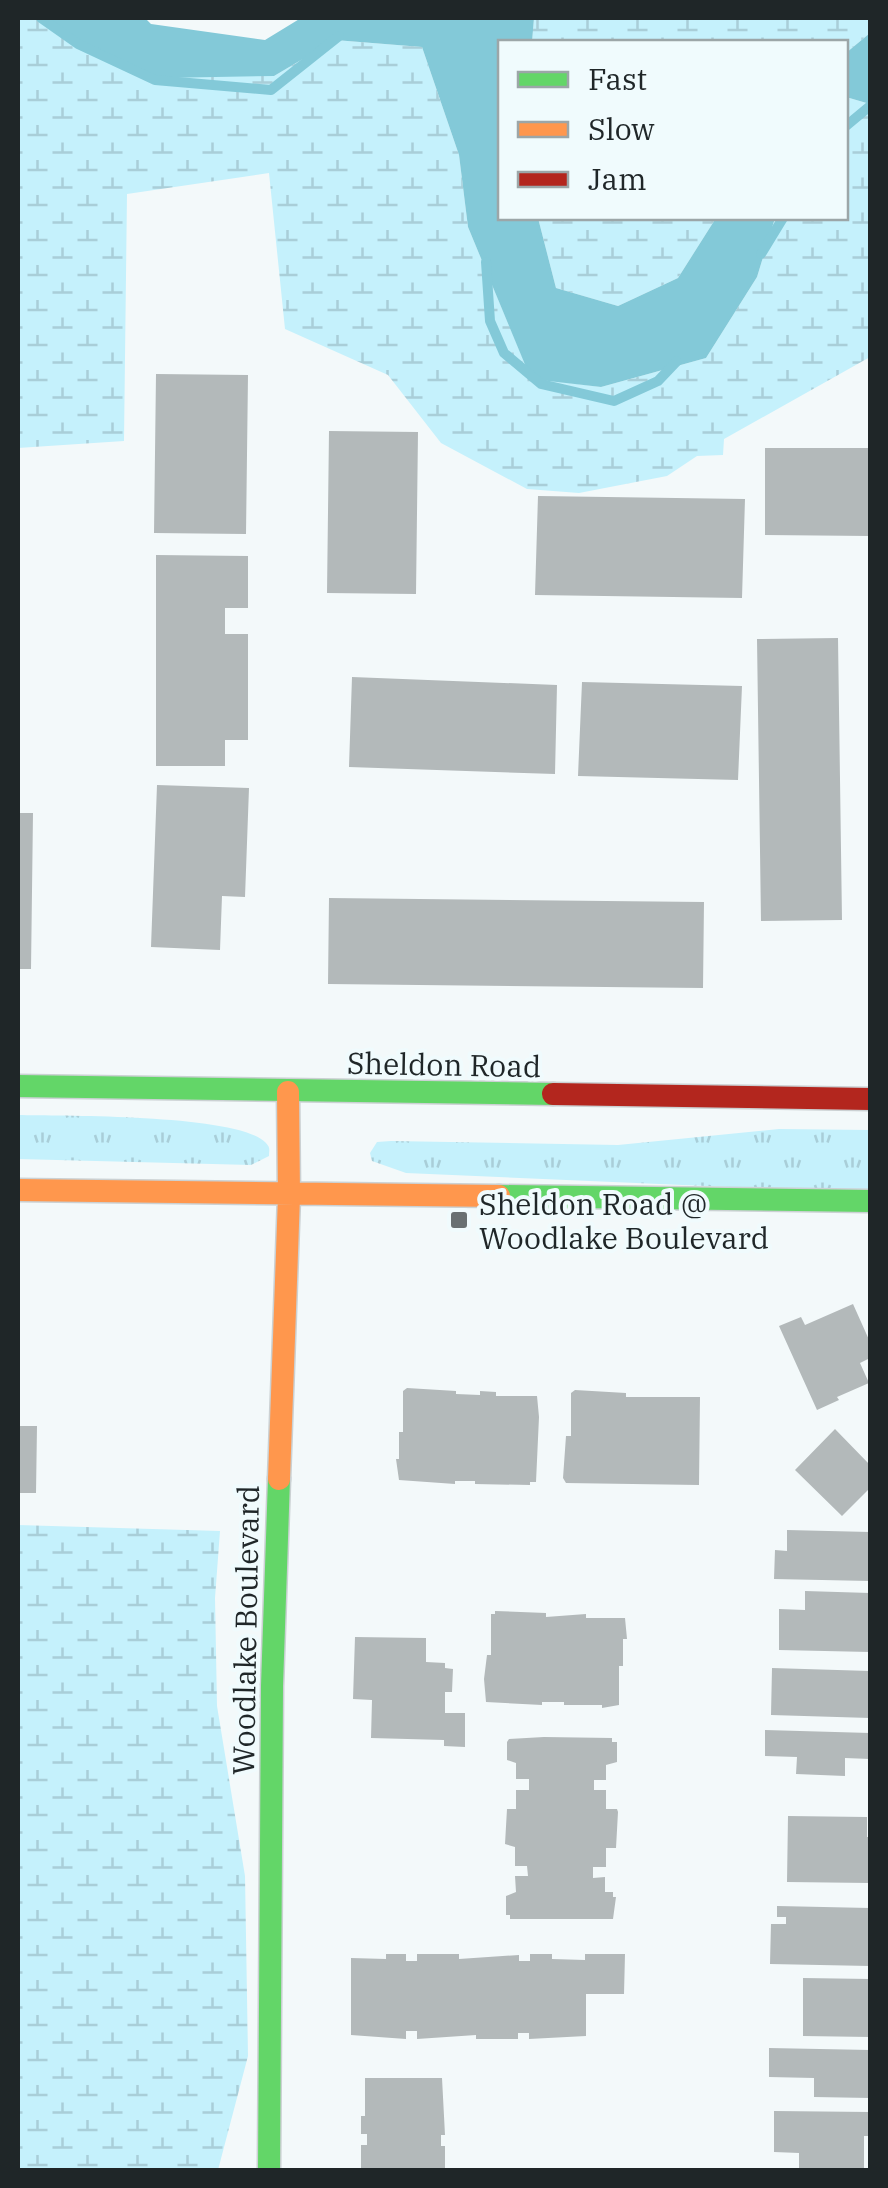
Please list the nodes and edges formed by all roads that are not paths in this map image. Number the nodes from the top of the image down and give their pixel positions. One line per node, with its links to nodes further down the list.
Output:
1 (18, 1086): 2 (main road, Sheldon Road)
2 (288, 1092): 3 (main road, Sheldon Road); 5 (main road, Woodlake Boulevard)
3 (870, 1099)
4 (18, 1190): 5 (main road)
5 (289, 1196): 6 (main road); 7 (main road, Woodlake Boulevard)
6 (870, 1201)
7 (270, 2170)

